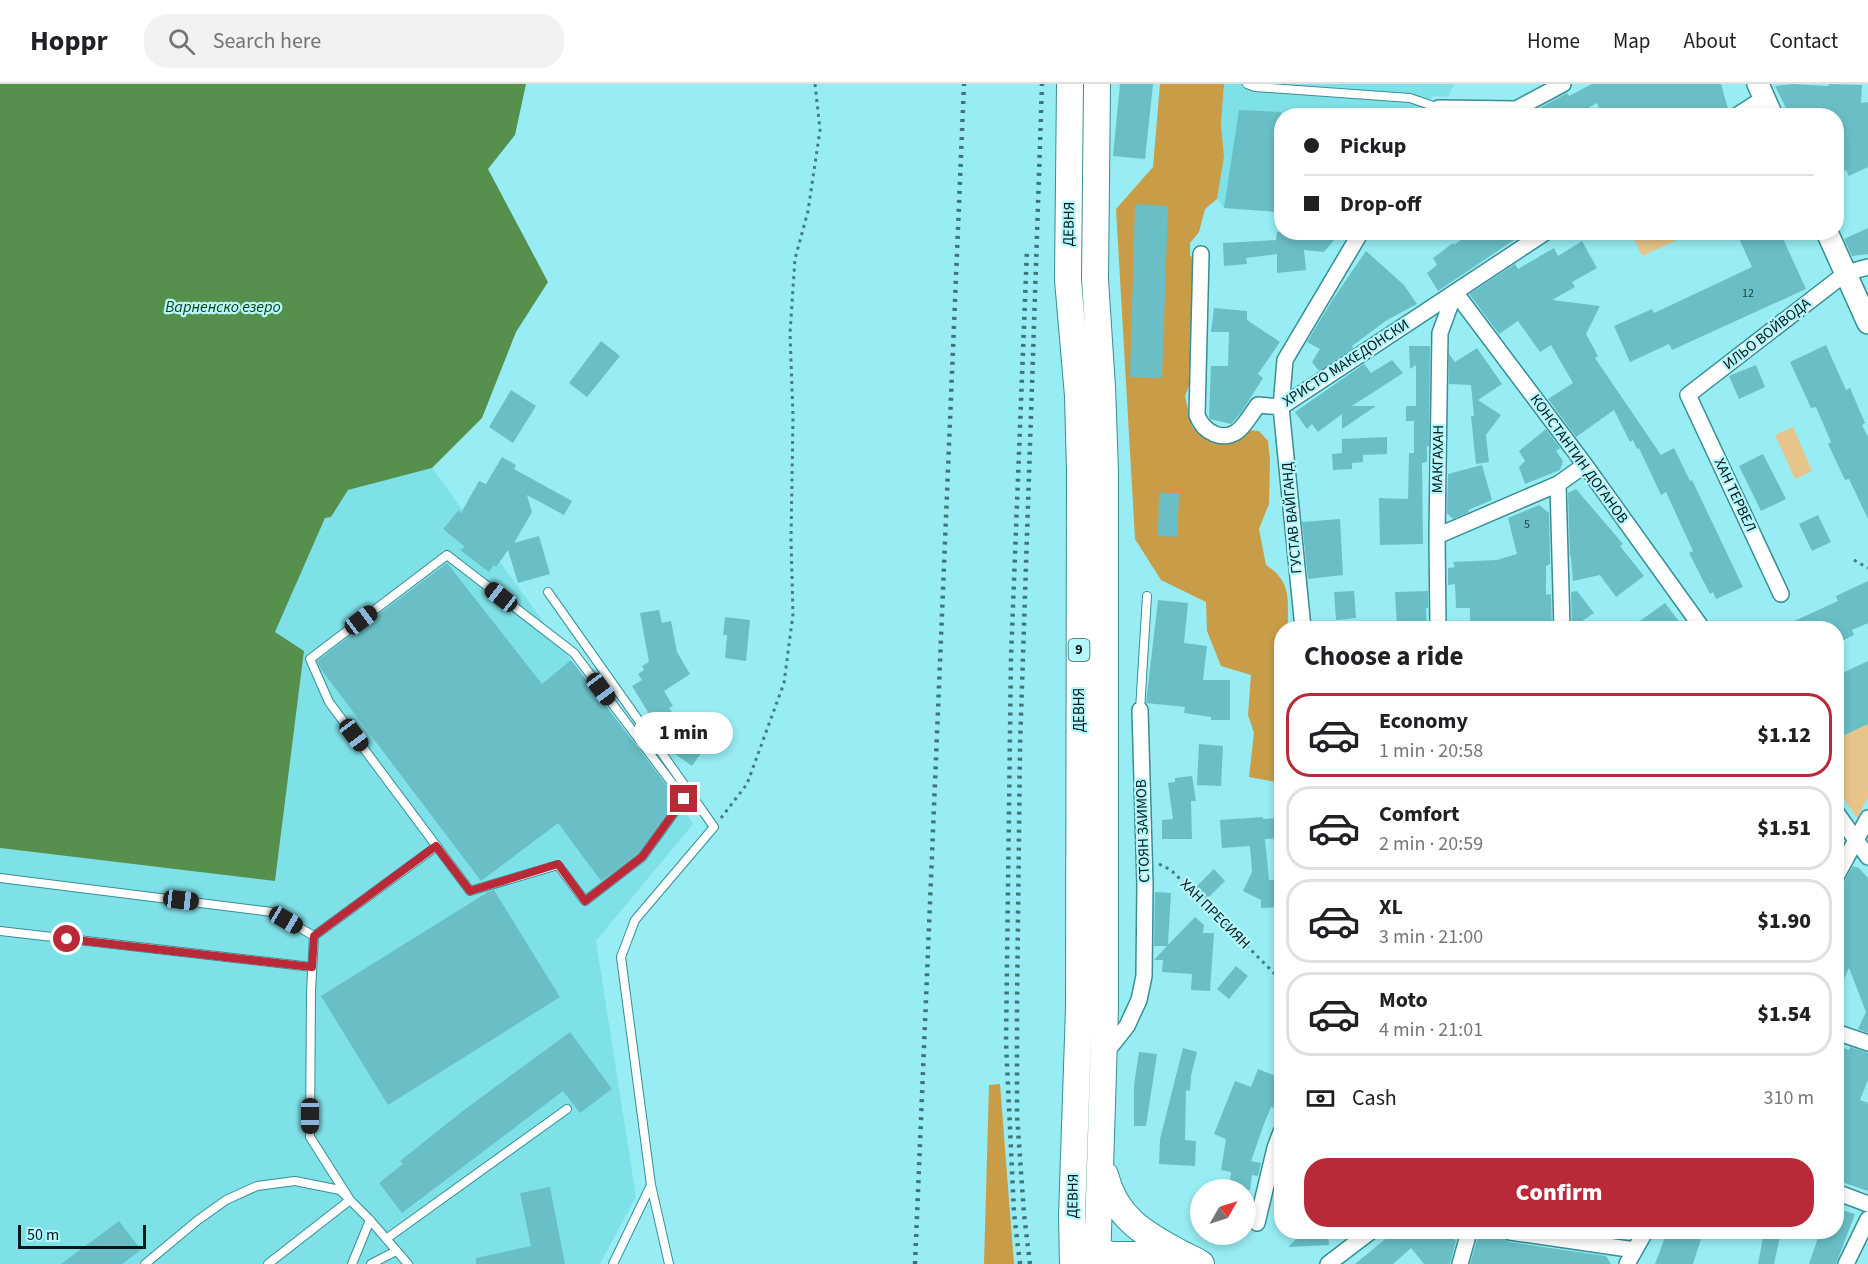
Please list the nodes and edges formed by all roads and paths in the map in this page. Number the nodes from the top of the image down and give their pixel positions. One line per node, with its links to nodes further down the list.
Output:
1 (815, 84): 35 (path)
2 (1070, 84): 67 (highway, ДЕВНЯ / 9)
3 (1097, 84): 48 (highway, ДЕВНЯ / 9)
4 (1247, 84): 7 (lane)
5 (1563, 84): 8 (street)
6 (1765, 99): 9 (street)
7 (1429, 108)
8 (1524, 108)
9 (1750, 108)
10 (1356, 240): 19 (street, ГУСТАВ ВАЙГАНД)
11 (1534, 240): 16 (street, ХРИСТО МАКЕДОНСКИ)
12 (1831, 240): 15 (street)
13 (1201, 254): 19 (street, ХРИСТО МАКЕДОНСКИ)
14 (1868, 267): 15 (street)
15 (1846, 273): 17 (street); 18 (street, ИЛЬО ВОЙВОДА)
16 (1455, 292): 19 (street, ХРИСТО МАКЕДОНСКИ); 20 (street, КОНСТАНТИН ДОГАНОВ); 22 (street, МАКГАХАН)
17 (1868, 323)
18 (1688, 395): 26 (street, ХАН ТЕРВЕЛ)
19 (1281, 407): 28 (street, ГУСТАВ ВАЙГАНД)
20 (1585, 465): 21 (street); 31 (street, КОНСТАНТИН ДОГАНОВ)
21 (1558, 484): 22 (street); 30 (street)
22 (1437, 536): 29 (street, МАКГАХАН)
23 (1854, 560): 24 (path)
24 (1868, 568)
25 (548, 592): 35 (lane)
26 (1781, 594)
27 (1148, 596): 32 (lane, СТОЯН ЗАИМОВ)
28 (1302, 621)
29 (1438, 621)
30 (1562, 621)
31 (1697, 621)
32 (1140, 710): 38 (street, СТОЯН ЗАИМОВ)
33 (1868, 818): 36 (street)
34 (1844, 823): 36 (street)
35 (714, 827): 52 (lane)
36 (1857, 840): 39 (street); 40 (street)
37 (436, 846): 37 (lane); 43 (lane)
38 (1143, 856): 45 (path, ХАН ПРЕСИЯН); 48 (street, СТОЯН ЗАИМОВ)
39 (1868, 857)
40 (1844, 863)
41 (0, 878): 43 (lane)
42 (0, 931): 44 (lane)
43 (314, 936): 44 (lane)
44 (312, 967): 54 (lane)
45 (1274, 973)
46 (1844, 1035): 47 (street)
47 (1868, 1043)
48 (1104, 1055): 51 (highway, ДЕВНЯ / 9)
49 (567, 1109): 59 (lane)
50 (1274, 1152): 58 (street)
51 (1101, 1157): 66 (highway); 67 (highway, ДЕВНЯ / 9)
52 (651, 1185): 74 (lane); 75 (lane)
53 (1844, 1195): 55 (street)
54 (350, 1200): 57 (lane); 69 (lane); 70 (lane)
55 (1868, 1204)
56 (1868, 1219): 79 (street)
57 (370, 1220): 59 (lane); 71 (lane)
58 (1257, 1223)
59 (386, 1239): 65 (lane)
60 (1361, 1239): 76 (street)
61 (1467, 1239): 77 (street)
62 (1559, 1239): 64 (street)
63 (1641, 1239): 64 (street)
64 (1635, 1250): 78 (street)
65 (396, 1251): 72 (lane); 73 (lane)
66 (1148, 1253): 67 (highway); 68 (highway)
67 (1089, 1255)
68 (1192, 1259)
69 (145, 1264)
70 (268, 1264)
71 (352, 1264)
72 (371, 1264)
73 (408, 1264)
74 (613, 1264)
75 (669, 1264)
76 (1328, 1264)
77 (1460, 1264)
78 (1627, 1264)
79 (1846, 1264)

